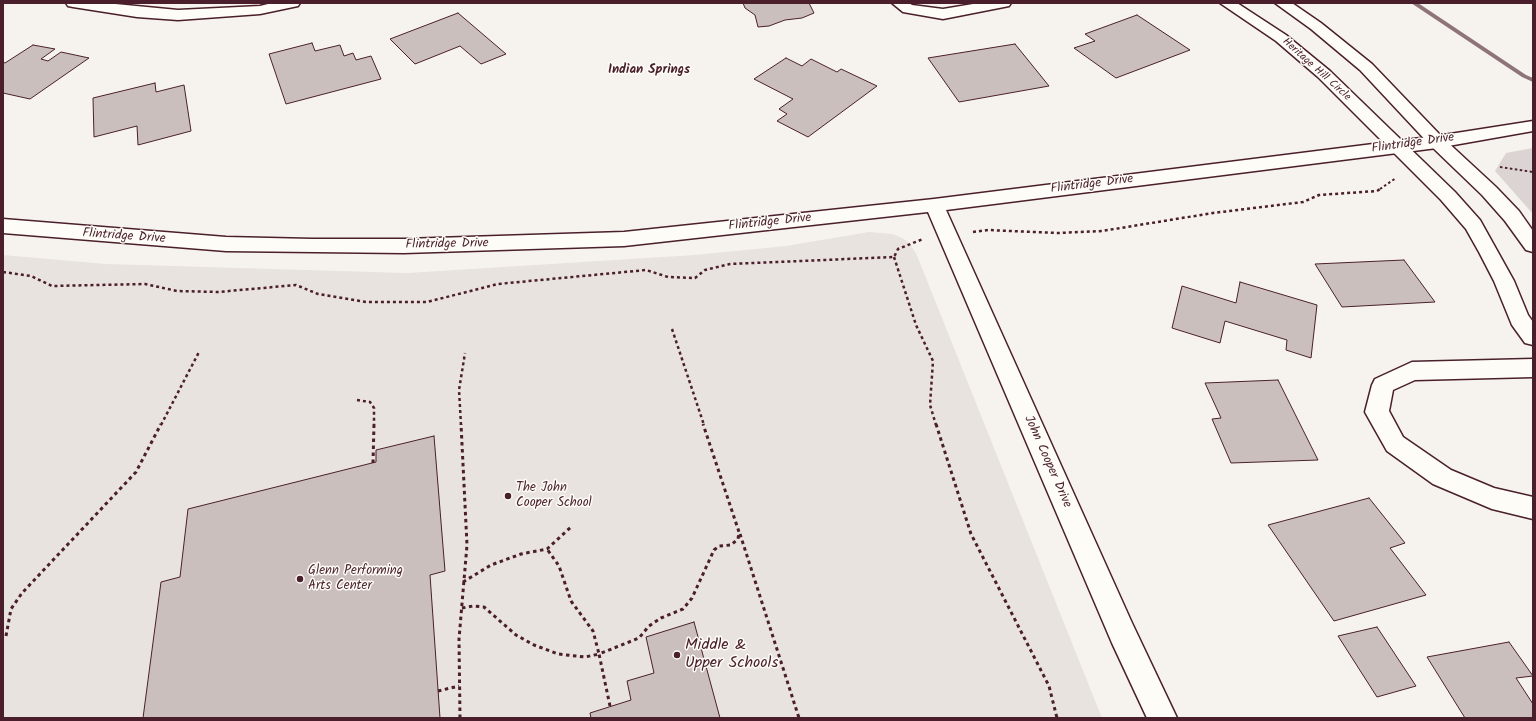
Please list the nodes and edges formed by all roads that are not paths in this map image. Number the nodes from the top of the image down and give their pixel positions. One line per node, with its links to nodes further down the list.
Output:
1 (73, 3): 2 (street)
2 (293, 3)
3 (899, 3): 4 (street)
4 (1004, 3)
5 (1227, 3): 9 (street, Heritage Hill Circle)
6 (1282, 3): 8 (street)
7 (1533, 126): 8 (street, Flintridge Drive)
8 (1438, 142): 9 (street, Flintridge Drive); 12 (street)
9 (1398, 147): 10 (street, Flintridge Drive); 13 (street, Heritage Hill Circle)
10 (934, 205): 11 (street, Flintridge Drive); 16 (street, John Cooper Drive)
11 (3, 226)
12 (1533, 245)
13 (1533, 337)
14 (1533, 368): 15 (street)
15 (1533, 508)
16 (1162, 718)

